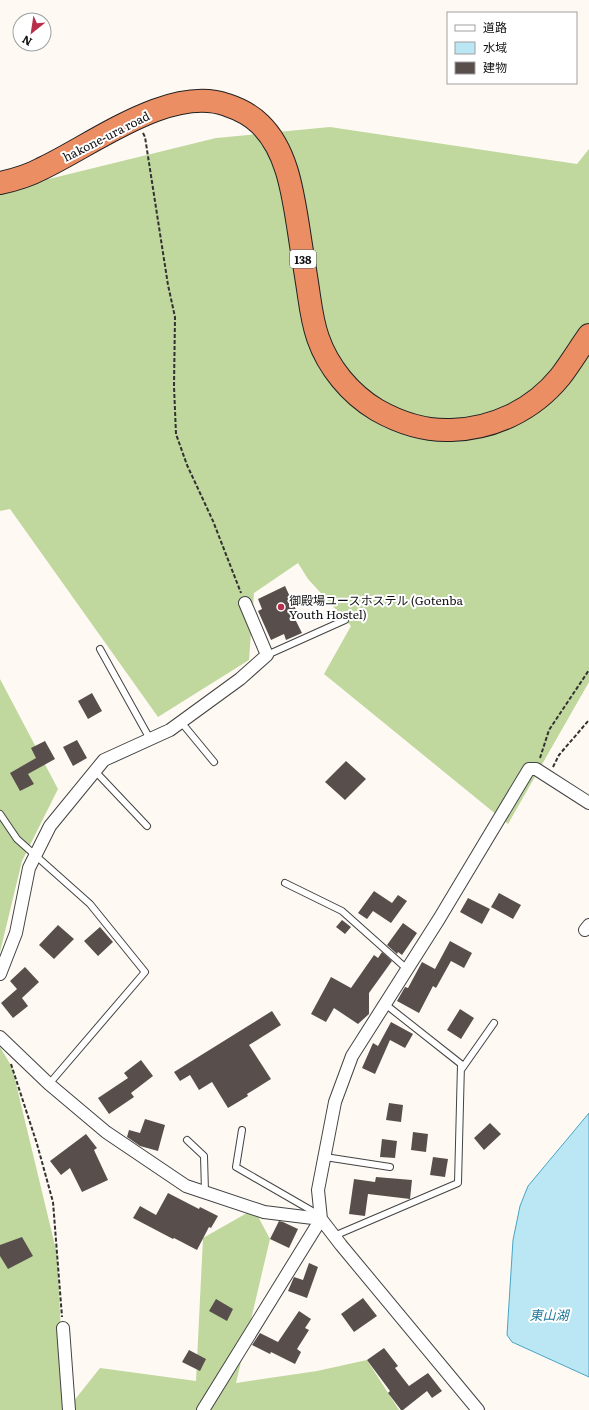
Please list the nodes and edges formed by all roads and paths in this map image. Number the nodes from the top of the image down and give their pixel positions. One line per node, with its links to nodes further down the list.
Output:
1 (136, 119): 2 (highway, hakone-ura road / 138); 3 (highway, hakone-ura road / 138); 4 (path)
2 (0, 183)
3 (589, 335)
4 (245, 604): 7 (street)
5 (345, 620): 7 (lane)
6 (100, 650): 11 (lane)
7 (266, 655): 10 (street)
8 (589, 670): 13 (path)
9 (589, 720): 15 (path)
10 (181, 722): 11 (street); 12 (lane)
11 (150, 739): 14 (street)
12 (214, 762)
13 (536, 769): 15 (street); 22 (street)
14 (95, 771): 18 (lane); 19 (street)
15 (548, 776): 16 (street)
16 (589, 803)
17 (0, 814): 19 (lane)
18 (147, 826)
19 (35, 856): 21 (street); 27 (lane)
20 (285, 883): 22 (lane)
21 (1, 968)
22 (407, 969): 23 (street)
23 (385, 1004): 26 (lane); 30 (street)
24 (494, 1023): 26 (lane)
25 (1, 1038): 27 (street); 35 (path)
26 (461, 1070): 34 (lane)
27 (49, 1084): 32 (street)
28 (242, 1130): 33 (lane)
29 (187, 1140): 32 (lane)
30 (324, 1157): 31 (lane); 33 (street)
31 (390, 1167)
32 (205, 1192): 33 (street)
33 (321, 1217): 34 (street); 37 (street)
34 (334, 1236): 38 (street)
35 (63, 1328): 36 (street)
36 (70, 1410)
37 (203, 1410)
38 (478, 1410)

